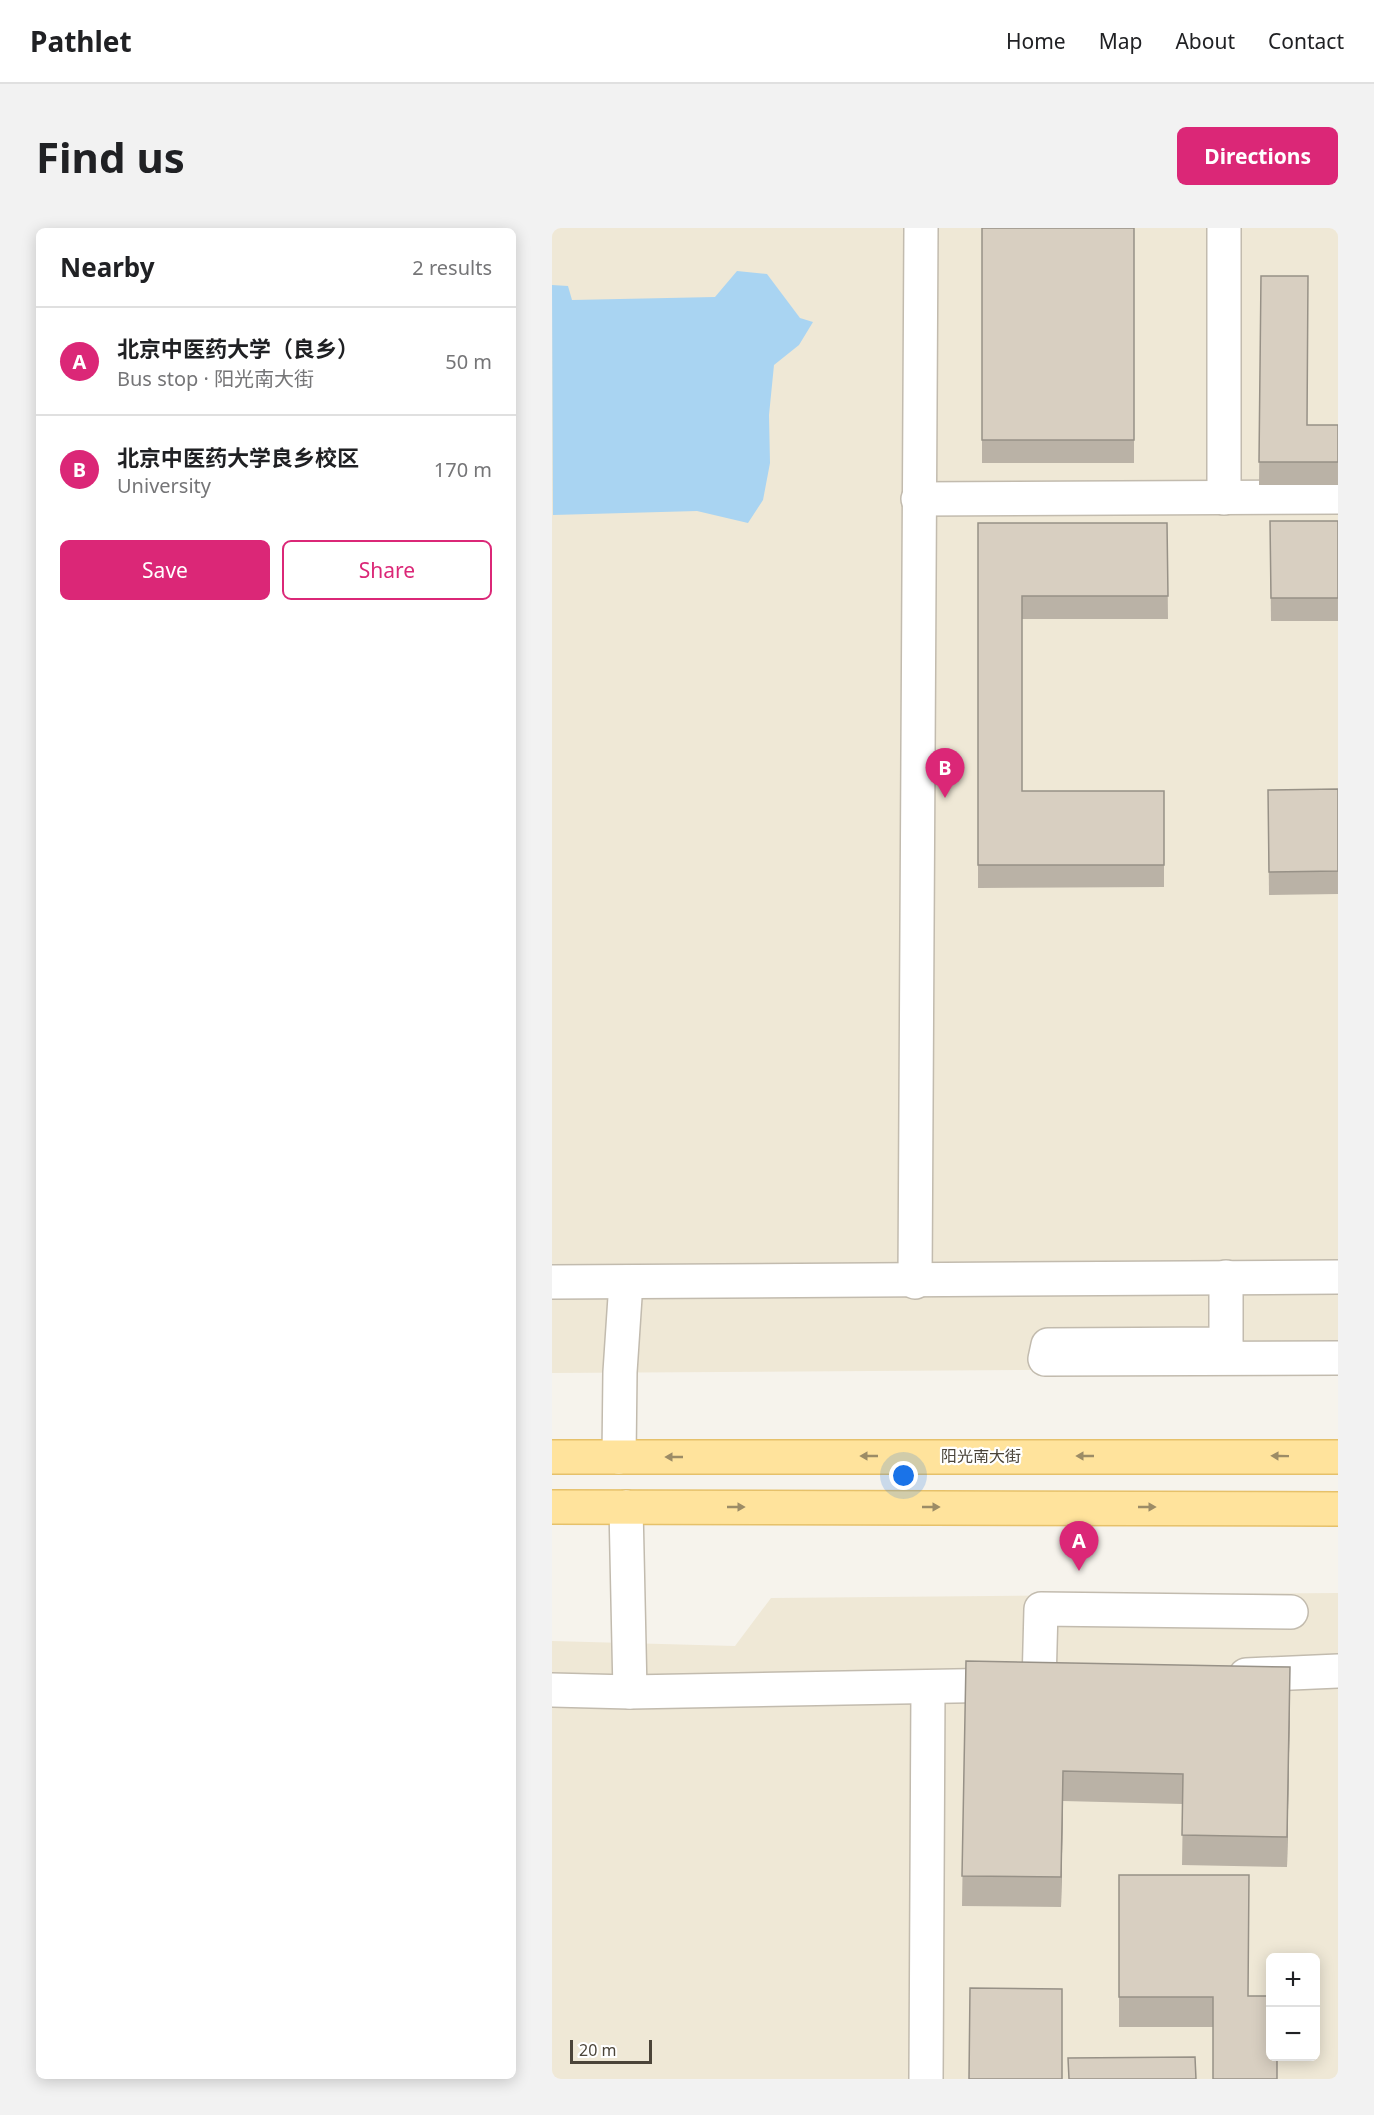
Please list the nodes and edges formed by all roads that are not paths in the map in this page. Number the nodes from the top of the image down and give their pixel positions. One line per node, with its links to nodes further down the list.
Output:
1 (921, 228): 5 (street)
2 (1224, 228): 4 (street)
3 (1338, 497): 4 (street)
4 (1224, 498): 5 (street)
5 (918, 499): 10 (street)
6 (1226, 1277): 7 (street); 10 (street); 11 (street)
7 (1338, 1277)
8 (552, 1282): 9 (street)
9 (626, 1282): 10 (street); 14 (street)
10 (915, 1282)
11 (1338, 1358)
12 (1338, 1456): 14 (main road, 阳光南大街, one-way to 14)
13 (552, 1457): 14 (main road, 阳光南大街)
14 (619, 1457)
15 (626, 1507): 16 (main road); 17 (main road, one-way to 17); 25 (street)
16 (552, 1508)
17 (1338, 1509)
18 (1291, 1612): 22 (street)
19 (1338, 1671): 20 (street)
20 (1218, 1676)
21 (1075, 1682): 22 (street)
22 (1039, 1683): 23 (street)
23 (928, 1688): 25 (street); 26 (street)
24 (552, 1690): 25 (street)
25 (630, 1692)
26 (926, 2079)

